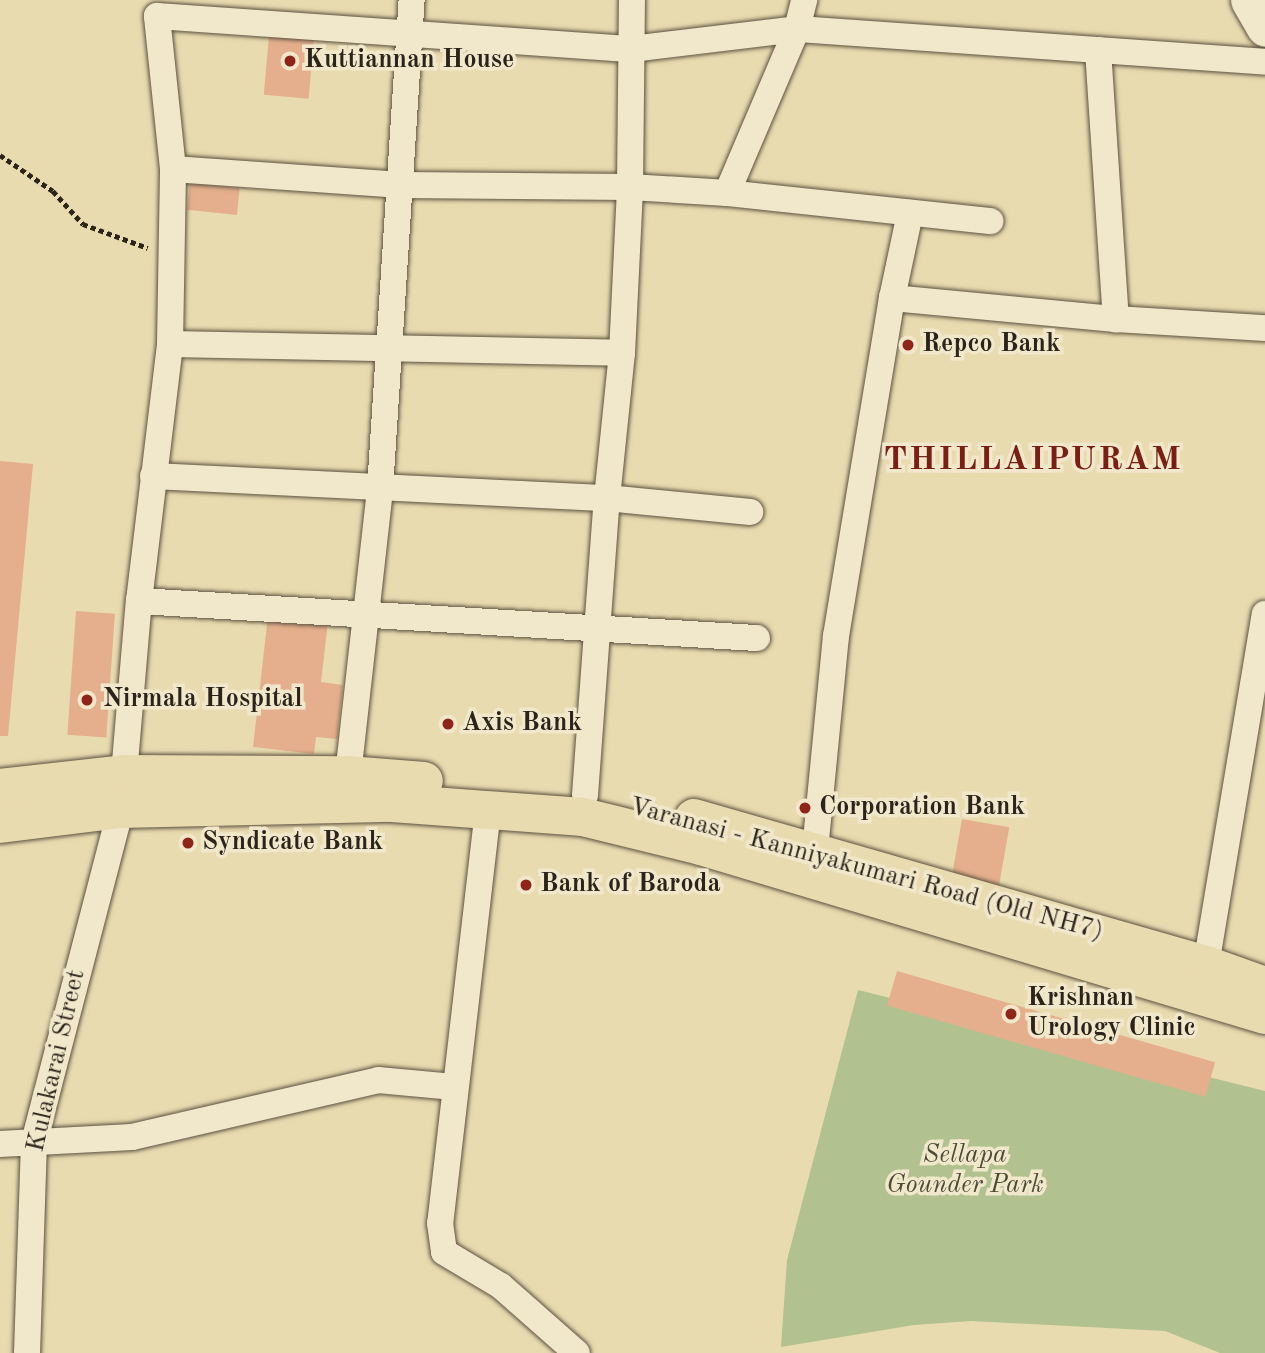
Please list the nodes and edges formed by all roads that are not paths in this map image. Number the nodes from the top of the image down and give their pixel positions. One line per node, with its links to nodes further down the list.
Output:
1 (412, 0): 7 (street)
2 (632, 0): 8 (street)
3 (804, 0): 6 (street)
4 (1249, 0): 5 (street)
5 (1265, 28)
6 (797, 29): 8 (street); 9 (street); 14 (street)
7 (409, 33): 8 (street); 11 (street, Kulakarai Street); 12 (street)
8 (632, 49): 13 (street)
9 (1098, 50): 10 (street); 18 (street)
10 (1265, 62)
11 (173, 169): 12 (street); 20 (street, Kulakarai Street)
12 (401, 185): 13 (street); 21 (street)
13 (630, 187): 14 (street); 22 (street)
14 (727, 193): 15 (street)
15 (910, 213): 16 (street); 17 (street)
16 (991, 221)
17 (892, 298): 18 (street); 38 (street)
18 (1116, 320): 19 (street)
19 (1265, 328)
20 (170, 344): 21 (street); 23 (street, Kulakarai Street)
21 (390, 349): 22 (street); 24 (street)
22 (622, 353): 25 (street)
23 (153, 476): 24 (street); 27 (street, Kulakarai Street)
24 (380, 489): 25 (street); 28 (street)
25 (607, 498): 26 (street); 30 (street)
26 (750, 512)
27 (139, 601): 28 (street); 34 (street, Kulakarai Street)
28 (366, 614): 30 (street); 32 (street)
29 (1265, 614): 39 (street)
30 (598, 629): 31 (street); 35 (street)
31 (757, 638)
32 (348, 775): 34 (main road, Varanasi - Kanniyakumari Road (Old NH7)); 35 (main road, Varanasi - Kanniyakumari Road (Old NH7))
33 (0, 788): 34 (main road, Varanasi - Kanniyakumari Road (Old NH7))
34 (122, 792): 36 (main road, Varanasi - Kanniyakumari Road (Old NH7)); 37 (main road, Varanasi - Kanniyakumari Road (Old NH7)); 43 (street, Kulakarai Street)
35 (585, 794): 38 (main road, Varanasi - Kanniyakumari Road (Old NH7))
36 (488, 810): 41 (main road, Varanasi - Kanniyakumari Road (Old NH7)); 42 (street)
37 (0, 824)
38 (815, 850): 39 (main road, Varanasi - Kanniyakumari Road (Old NH7))
39 (1206, 965): 40 (main road, Varanasi - Kanniyakumari Road (Old NH7))
40 (1265, 986)
41 (1265, 1015)
42 (454, 1087): 43 (street); 46 (street)
43 (34, 1142): 44 (street); 45 (street, Kulakarai Street)
44 (0, 1144)
45 (27, 1353)
46 (577, 1353)

